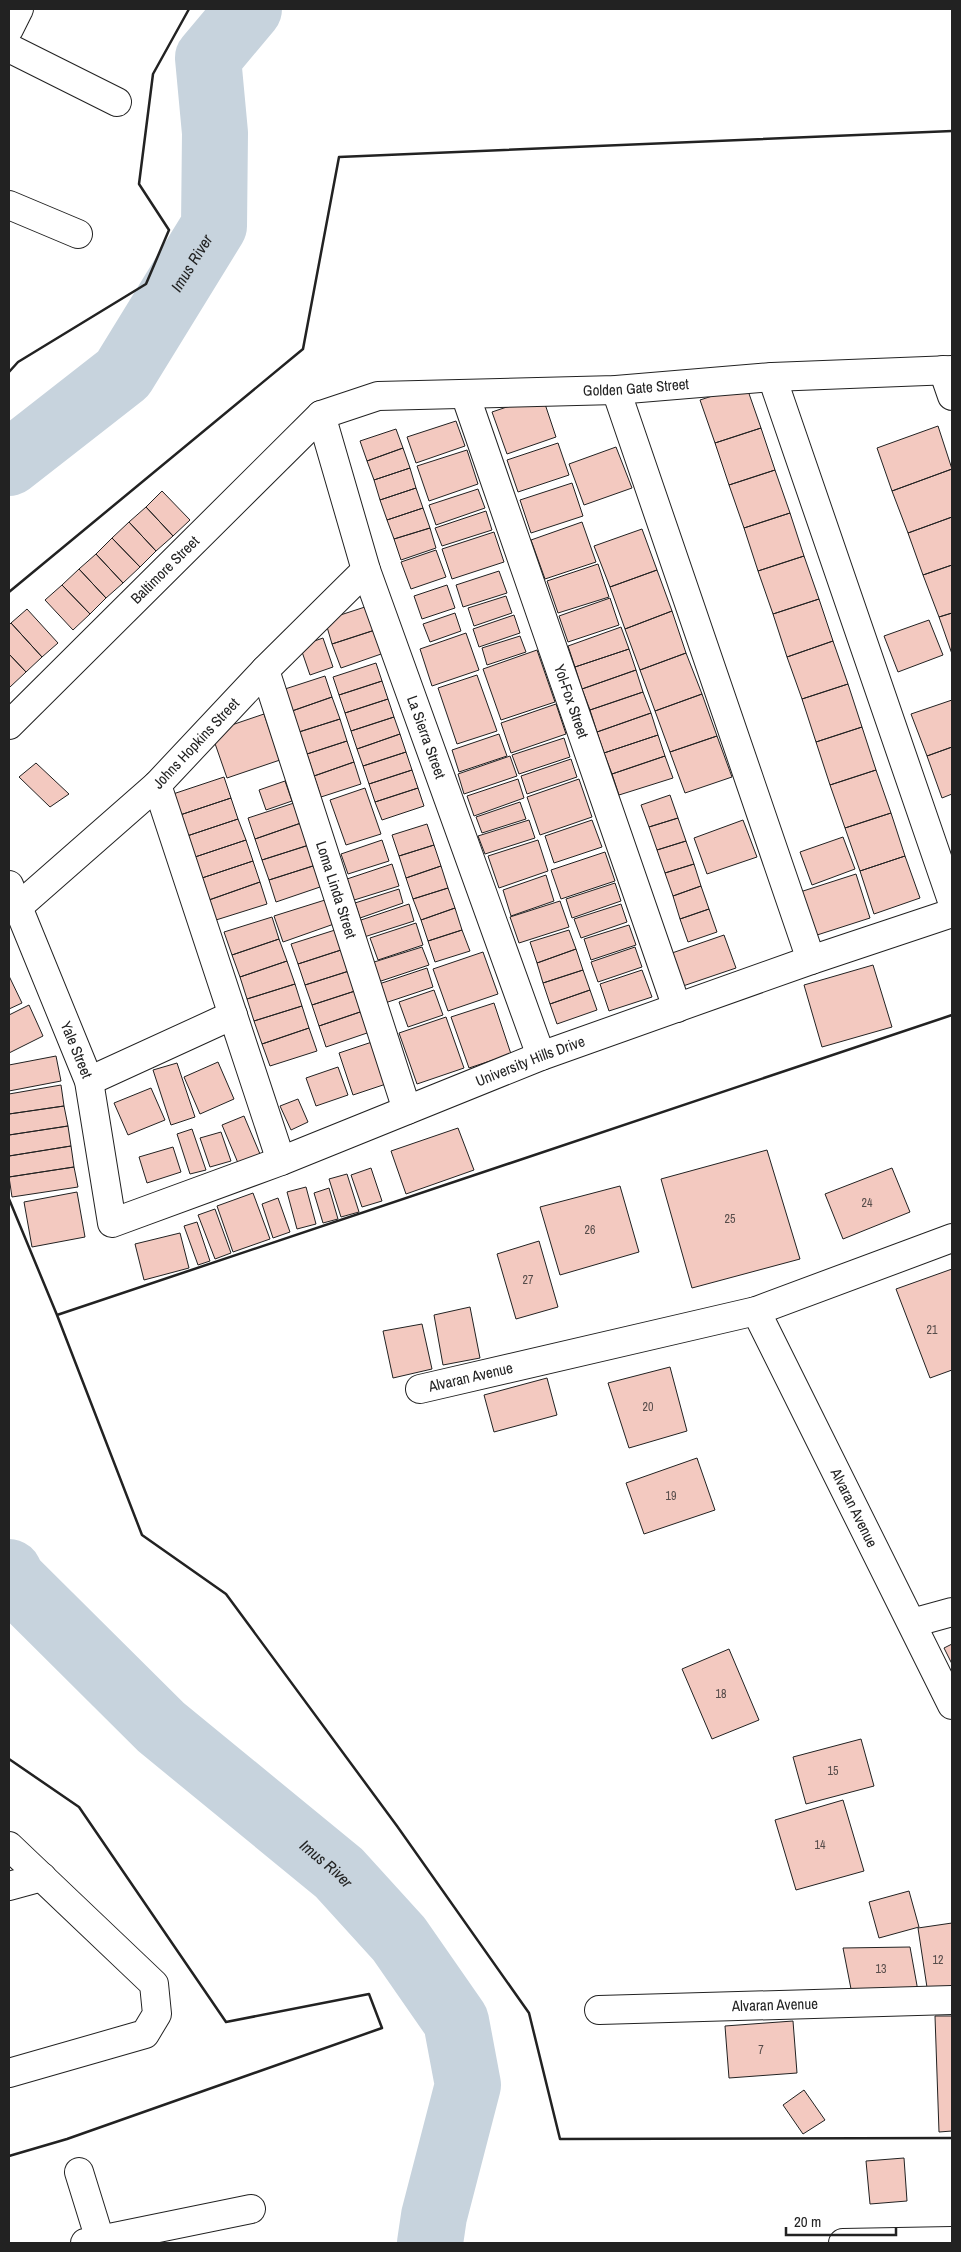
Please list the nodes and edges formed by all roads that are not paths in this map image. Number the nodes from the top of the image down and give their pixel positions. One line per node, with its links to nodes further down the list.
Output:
1 (19, 9): 2 (street)
2 (9, 30)
3 (9, 48): 4 (street)
4 (117, 102)
5 (9, 205): 6 (street)
6 (78, 234)
7 (948, 370): 8 (street, Golden Gate Street); 11 (street)
8 (772, 377): 9 (street, Golden Gate Street); 18 (street)
9 (616, 390): 10 (street, Golden Gate Street); 20 (street)
10 (464, 394): 12 (street, Golden Gate Street); 21 (street, Yol-Fox Street)
11 (952, 396)
12 (321, 415): 13 (street, La Sierra Street); 15 (street, Baltimore Street)
13 (366, 570): 14 (street, Johns Hopkins Street); 23 (street, La Sierra Street)
14 (265, 670): 16 (street, Johns Hopkins Street); 25 (street, Loma Linda Street)
15 (9, 725)
16 (157, 785): 17 (street, Johns Hopkins Street); 22 (street)
17 (14, 896): 24 (street, Yale Street)
18 (952, 901)
19 (952, 913): 20 (street, University Hills Drive)
20 (812, 960): 21 (street, University Hills Drive)
21 (677, 1008): 23 (street, University Hills Drive)
22 (233, 1015): 24 (street); 26 (street)
23 (541, 1056): 25 (street, University Hills Drive)
24 (88, 1081): 27 (street, Yale Street)
25 (407, 1110): 26 (street, University Hills Drive)
26 (281, 1161): 27 (street, University Hills Drive)
27 (112, 1223)
28 (952, 1238): 29 (street, Alvaran Avenue)
29 (756, 1311): 30 (street, Alvaran Avenue); 32 (street, Alvaran Avenue)
30 (420, 1389)
31 (952, 1612): 32 (street)
32 (912, 1624): 33 (street, Alvaran Avenue)
33 (952, 1705)
34 (9, 1846): 35 (street)
35 (42, 1877): 36 (street); 39 (street)
36 (9, 1886)
37 (952, 2000): 38 (street, Alvaran Avenue)
38 (599, 2010)
39 (9, 2073)
40 (78, 2172): 42 (street)
41 (251, 2208): 42 (street)
42 (95, 2242)
43 (952, 2242): 45 (street)
44 (844, 2243): 45 (street)
45 (900, 2243)

